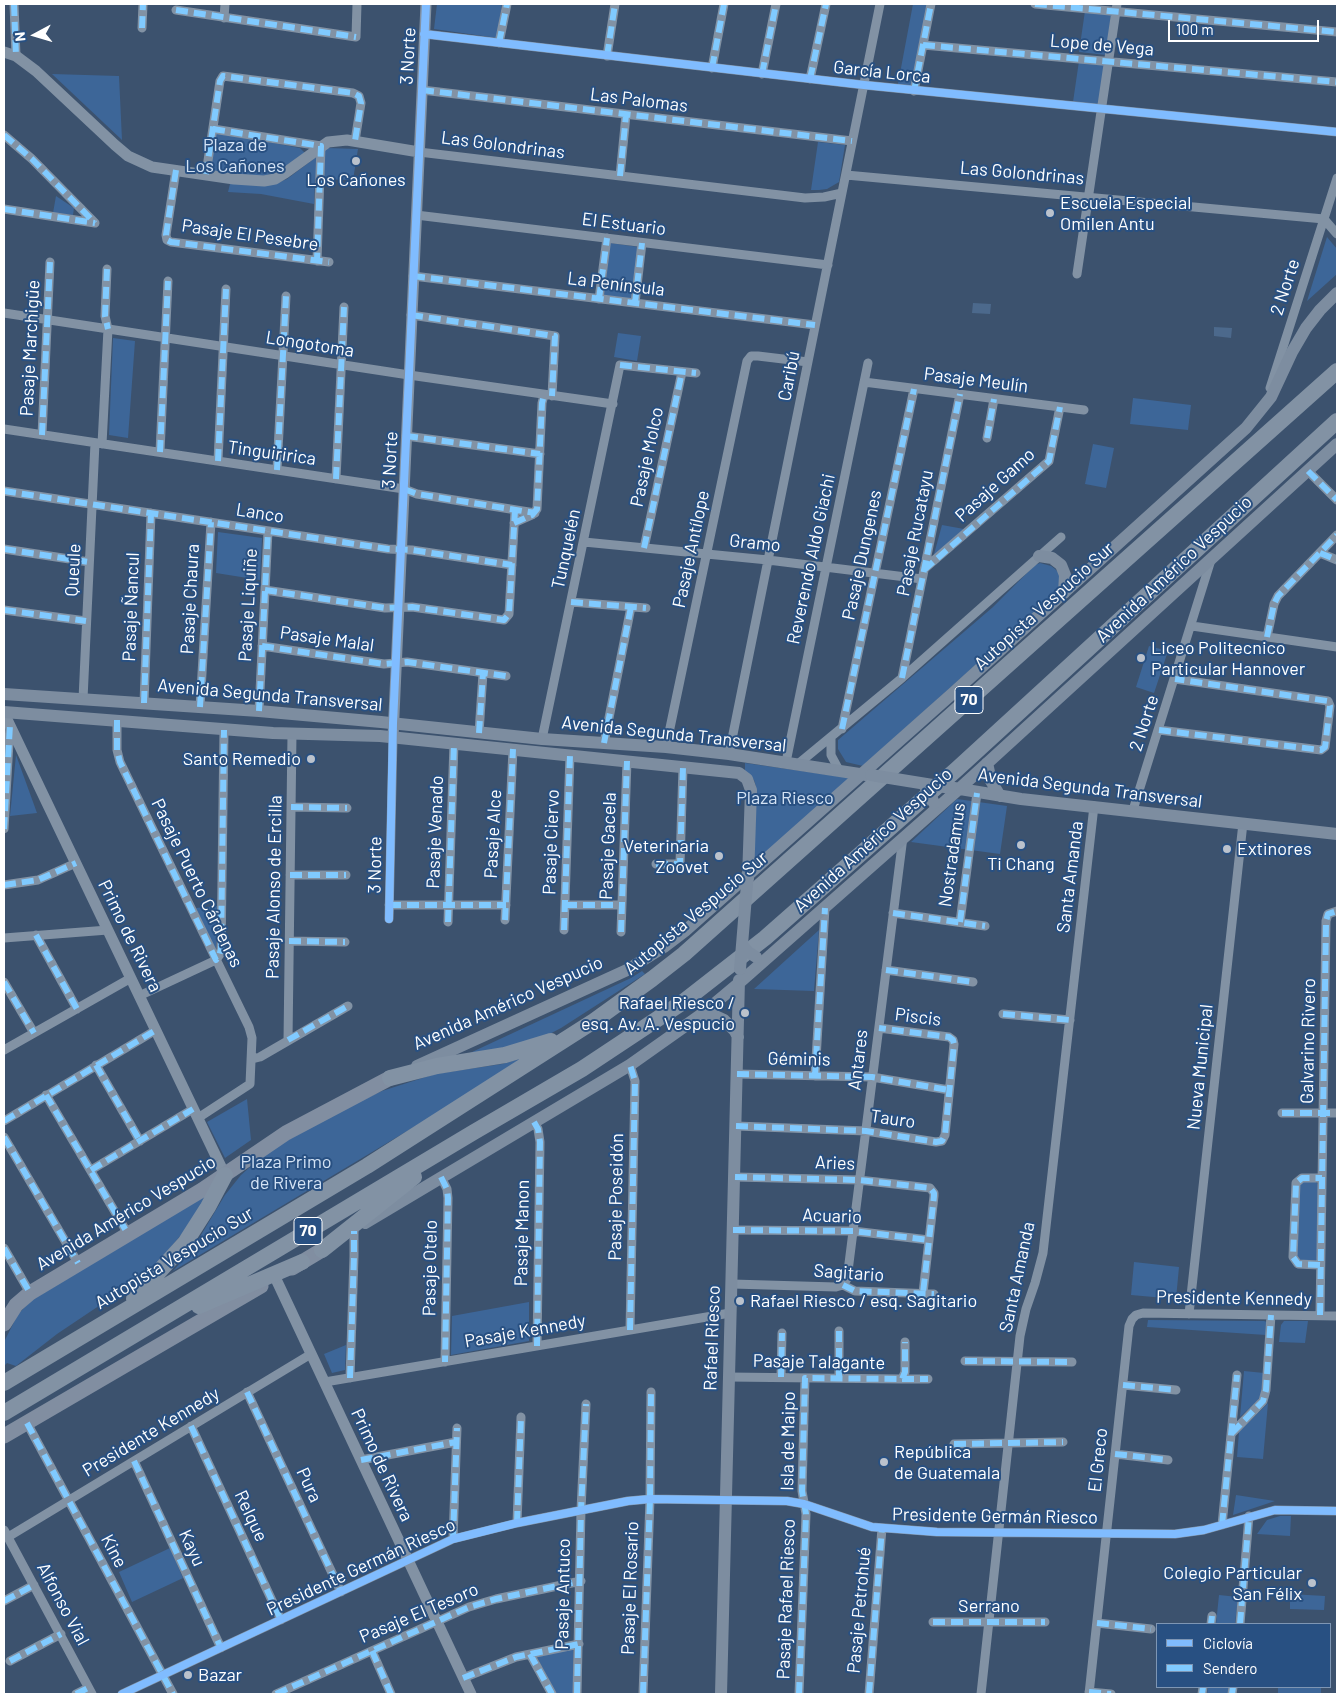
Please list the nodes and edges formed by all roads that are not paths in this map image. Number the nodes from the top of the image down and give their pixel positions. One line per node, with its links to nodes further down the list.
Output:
1 (14, 4): 23 (street)
2 (143, 4): 17 (street)
3 (225, 4): 16 (street)
4 (357, 4): 16 (street)
5 (426, 4): 19 (street, 3 Norte)
6 (507, 4): 20 (street)
7 (615, 4): 24 (street)
8 (724, 4): 26 (street)
9 (776, 4): 27 (street)
10 (826, 4): 28 (street)
11 (880, 4): 30 (street, Caribú)
12 (931, 4): 21 (street)
13 (1035, 4): 14 (street)
14 (1116, 8): 18 (street); 25 (street)
15 (176, 10): 16 (street)
16 (224, 18)
17 (142, 28)
18 (1337, 32)
19 (424, 34): 20 (street, García Lorca); 31 (street, 3 Norte)
20 (500, 43): 24 (street, García Lorca)
21 (923, 45): 25 (street, Lope de Vega); 32 (street)
22 (4, 52): 23 (street, Las Golondrinas)
23 (16, 56): 42 (street, Las Golondrinas)
24 (608, 56): 26 (street, García Lorca)
25 (1108, 62): 29 (street, Lope de Vega); 33 (street)
26 (712, 68): 27 (street, García Lorca)
27 (762, 74): 28 (street, García Lorca)
28 (810, 79): 30 (street, García Lorca)
29 (1337, 82)
30 (864, 86): 32 (street, García Lorca); 38 (street, Caribú)
31 (422, 90): 34 (street, Las Palomas); 41 (street, 3 Norte)
32 (914, 90): 33 (street, García Lorca)
33 (1101, 109): 36 (street, García Lorca); 48 (street)
34 (626, 114): 38 (street, Las Palomas); 45 (street)
35 (213, 129): 39 (street); 40 (street); 43 (street)
36 (1337, 132)
37 (4, 135): 49 (street)
38 (852, 141): 44 (street, Caribú)
39 (355, 142): 40 (street, Las Golondrinas); 41 (street, Las Golondrinas)
40 (321, 146): 43 (street, Las Golondrinas); 55 (street)
41 (419, 152): 45 (street, Las Golondrinas); 50 (street, 3 Norte)
42 (176, 170): 43 (street, Las Golondrinas); 55 (street, Pasaje El Pesebre)
43 (206, 174)
44 (846, 175): 47 (street, Caribú); 48 (street, Las Golondrinas)
45 (620, 176): 47 (street, Las Golondrinas)
46 (1337, 178): 51 (street, 2 Norte)
47 (842, 194): 58 (street, Caribú)
48 (1088, 197): 51 (street, Las Golondrinas); 60 (street)
49 (4, 209)
50 (416, 215): 53 (street, El Estuario); 61 (street, 3 Norte)
51 (1324, 219): 52 (street); 90 (street, 2 Norte)
52 (1337, 234)
53 (607, 238): 54 (street, El Estuario); 66 (street)
54 (642, 242): 58 (street, El Estuario); 67 (street)
55 (317, 261): 57 (street, Pasaje El Pesebre)
56 (50, 262): 71 (street, Pasaje Marchigüe)
57 (329, 262)
58 (828, 265): 72 (street, Caribú)
59 (107, 269): 73 (street, Queule)
60 (1077, 274)
61 (413, 276): 66 (street, La Península); 70 (street, 3 Norte)
62 (168, 281): 74 (street)
63 (226, 289): 75 (street)
64 (1337, 292): 90 (main road, Avenida Américo Vespucio)
65 (286, 296): 76 (street)
66 (599, 299): 67 (street, La Península)
67 (635, 303): 72 (street, La Península)
68 (344, 306): 79 (street)
69 (4, 313): 71 (street, Longotoma)
70 (411, 315): 83 (street, 3 Norte); 87 (street)
71 (47, 320): 73 (street, Longotoma); 95 (street, Pasaje Marchigüe)
72 (815, 325): 77 (street, Caribú)
73 (108, 329): 74 (street, Longotoma); 98 (street, Queule)
74 (165, 338): 75 (street, Longotoma); 100 (street)
75 (223, 347): 76 (street, Longotoma); 102 (street)
76 (283, 356): 79 (street, Longotoma); 103 (street)
77 (808, 362): 123 (street, Pasaje Antílope); 126 (street, Caribú)
78 (868, 363): 84 (street, Reverendo Aldo Giachi)
79 (342, 365): 83 (street, Longotoma); 105 (street)
80 (1337, 371): 233 (highway, Autopista Vespucio Sur / 70)
81 (682, 372): 82 (street); 89 (street, Tunquelén); 119 (street, Pasaje Molco)
82 (696, 373)
83 (409, 375): 87 (street, Longotoma); 96 (street, 3 Norte)
84 (864, 382): 85 (street, Pasaje Meulín); 130 (street, Reverendo Aldo Giachi)
85 (914, 389): 86 (street, Pasaje Meulín); 132 (street, Pasaje Dungenes)
86 (960, 394): 88 (street, Pasaje Meulín); 131 (street, Pasaje Rucatayu)
87 (548, 395): 89 (street, Longotoma); 101 (street)
88 (994, 399): 91 (street, Pasaje Meulín); 97 (street)
89 (613, 404): 118 (street, Tunquelén)
90 (1265, 406): 135 (main road, Avenida Américo Vespucio)
91 (1060, 407): 92 (street, Pasaje Meulín); 131 (street, Pasaje Gamo)
92 (1084, 410)
93 (1337, 421): 258 (highway, 70)
94 (4, 429): 95 (street, Tinguiririca)
95 (42, 435): 98 (street, Tinguiririca)
96 (406, 436): 101 (street); 106 (street, 3 Norte)
97 (987, 438)
98 (99, 443): 100 (street, Tinguiririca); 109 (street, Queule)
99 (1337, 444): 104 (main road, Avenida Américo Vespucio)
100 (160, 452): 102 (street, Tinguiririca)
101 (540, 454): 111 (street)
102 (218, 461): 103 (street, Tinguiririca)
103 (278, 470): 105 (street, Tinguiririca)
104 (1308, 471): 108 (street); 125 (main road, Avenida Américo Vespucio)
105 (336, 479): 106 (street, Tinguiririca)
106 (404, 489): 110 (street, Tinguiririca); 121 (street, 3 Norte)
107 (4, 491): 109 (street, Lanco)
108 (1337, 500)
109 (92, 504): 112 (street, Lanco); 128 (street, Queule)
110 (515, 510): 111 (street, Tinguiririca); 114 (street)
111 (535, 512): 114 (street)
112 (151, 513): 113 (street, Lanco); 153 (street, Pasaje Ñancul)
113 (210, 522): 115 (street, Lanco); 154 (street, Pasaje Chaura)
114 (514, 522): 129 (street)
115 (268, 531): 121 (street, Lanco); 134 (street, Pasaje Liquiñe)
116 (1337, 535): 122 (street)
117 (1061, 537): 124 (street)
118 (584, 542): 119 (street, Gramo); 136 (street, Tunquelén)
119 (644, 548): 123 (street, Gramo)
120 (4, 549): 128 (street)
121 (401, 550): 129 (street, Lanco); 137 (street, 3 Norte)
122 (1320, 553): 127 (street); 143 (street)
123 (707, 555): 126 (street, Gramo); 170 (street, Pasaje Antílope)
124 (1039, 556): 135 (main road); 149 (street)
125 (1212, 559): 142 (street, 2 Norte); 176 (main road, Avenida Américo Vespucio)
126 (768, 560): 130 (street, Gramo); 172 (street, Caribú)
127 (1337, 560)
128 (89, 562): 141 (street, Queule)
129 (512, 565): 137 (street)
130 (826, 568): 132 (street, Gramo); 175 (street, Reverendo Aldo Giachi)
131 (924, 570): 133 (street, Pasaje Rucatayu)
132 (875, 574): 133 (street, Gramo); 160 (street, Pasaje Dungenes)
133 (922, 579): 149 (street, Pasaje Rucatayu)
134 (265, 590): 137 (street); 144 (street, Pasaje Liquiñe)
135 (1064, 593): 179 (main road, Avenida Américo Vespucio)
136 (571, 602): 138 (street); 166 (street, Tunquelén)
137 (398, 607): 146 (street, 3 Norte)
138 (631, 607): 139 (street); 169 (street)
139 (646, 608)
140 (4, 610): 141 (street)
141 (86, 621): 152 (street, Queule)
142 (1192, 626): 143 (street); 150 (street, 2 Norte)
143 (1267, 637): 145 (street)
144 (262, 646): 146 (street, Pasaje Malal); 155 (street, Pasaje Liquiñe)
145 (1337, 647)
146 (396, 663): 147 (street, Pasaje Malal); 158 (street, 3 Norte)
147 (483, 673): 148 (street, Pasaje Malal); 163 (street)
148 (506, 676)
149 (902, 678): 160 (street)
150 (1175, 679): 162 (street, 2 Norte); 162 (street)
151 (4, 694): 152 (main road, Avenida Segunda Transversal)
152 (83, 699): 153 (main road, Avenida Segunda Transversal)
153 (144, 703): 154 (main road, Avenida Segunda Transversal)
154 (200, 707): 155 (main road, Avenida Segunda Transversal)
155 (259, 711): 158 (main road, Avenida Segunda Transversal)
156 (4, 712): 157 (main road, Avenida Segunda Transversal); 159 (street, Primo de Rivera)
157 (117, 720): 161 (main road, Avenida Segunda Transversal); 221 (street, Pasaje Puerto Cárdenas)
158 (393, 723): 163 (main road, Avenida Segunda Transversal); 165 (street, 3 Norte)
159 (10, 724): 190 (street); 193 (street, Primo de Rivera)
160 (842, 729): 167 (street)
161 (224, 730): 164 (main road, Avenida Segunda Transversal); 221 (street)
162 (1159, 730): 188 (street, 2 Norte)
163 (479, 733): 166 (main road, Avenida Segunda Transversal)
164 (292, 734): 165 (main road, Avenida Segunda Transversal); 186 (street, Pasaje Alonso de Ercilla)
165 (392, 737): 168 (main road, Avenida Segunda Transversal); 199 (street, 3 Norte)
166 (542, 738): 169 (main road, Avenida Segunda Transversal)
167 (831, 738): 175 (street); 178 (street)
168 (454, 743): 171 (main road, Avenida Segunda Transversal); 200 (street, Pasaje Venado)
169 (604, 743): 170 (main road, Avenida Segunda Transversal)
170 (666, 747): 172 (main road, Avenida Segunda Transversal)
171 (513, 749): 173 (main road, Avenida Segunda Transversal); 201 (street, Pasaje Alce)
172 (729, 754): 175 (main road, Avenida Segunda Transversal)
173 (570, 755): 174 (main road, Avenida Segunda Transversal); 202 (street, Pasaje Ciervo)
174 (627, 761): 177 (main road, Avenida Segunda Transversal); 203 (street, Pasaje Gacela)
175 (792, 763): 178 (main road, Avenida Segunda Transversal)
176 (987, 763): 181 (main road, Avenida Américo Vespucio); 183 (main road)
177 (682, 767): 194 (street); 197 (main road, Avenida Segunda Transversal)
178 (839, 770): 179 (main road, Avenida Segunda Transversal)
179 (866, 775): 180 (main road, Avenida Segunda Transversal, bridge); 197 (main road, Avenida Américo Vespucio)
180 (924, 784): 181 (main road, Avenida Segunda Transversal, bridge); 184 (main road, bridge)
181 (955, 789): 182 (main road, Avenida Segunda Transversal); 184 (main road, Avenida Américo Vespucio)
182 (977, 792): 183 (main road, Avenida Segunda Transversal); 210 (street, Nostradamus)
183 (1000, 796): 185 (main road, Avenida Segunda Transversal)
184 (934, 806): 192 (main road, Avenida Américo Vespucio)
185 (1094, 806): 188 (main road, Avenida Segunda Transversal); 232 (street, Santa Amanda)
186 (291, 807): 187 (street); 195 (street, Pasaje Alonso de Ercilla)
187 (347, 808)
188 (1133, 810): 189 (main road, Avenida Segunda Transversal)
189 (1243, 823): 191 (main road, Avenida Segunda Transversal); 285 (street, Nueva Municipal)
190 (4, 829)
191 (1337, 834)
192 (903, 837): 204 (main road, Avenida Américo Vespucio); 206 (street, Antares)
193 (76, 863): 198 (street); 212 (street, Primo de Rivera)
194 (656, 864)
195 (290, 875): 196 (street); 217 (street, Pasaje Alonso de Ercilla)
196 (346, 875)
197 (748, 879): 219 (main road, Avenida Segunda Transversal, bridge); 246 (main road, Avenida Américo Vespucio)
198 (4, 884)
199 (389, 905): 200 (street); 207 (street, 3 Norte)
200 (449, 905): 201 (street); 209 (street, Pasaje Venado)
201 (506, 905): 208 (street, Pasaje Alce)
202 (565, 905): 203 (street); 213 (street, Pasaje Ciervo)
203 (622, 905): 214 (street, Pasaje Gacela)
204 (825, 908): 220 (main road, Avenida Américo Vespucio); 245 (street)
205 (1337, 912): 252 (street, Galvarino Rivero)
206 (893, 913): 210 (street); 222 (street, Antares)
207 (389, 919)
208 (505, 920)
209 (448, 922)
210 (960, 922): 211 (street)
211 (985, 926)
212 (108, 930): 215 (street); 223 (street, Primo de Rivera)
213 (564, 930)
214 (621, 932)
215 (36, 935): 216 (street); 229 (street)
216 (4, 938)
217 (289, 941): 218 (street); 238 (street, Pasaje Alonso de Ercilla)
218 (345, 942)
219 (742, 945): 220 (main road, bridge); 226 (main road, Avenida Segunda Transversal, bridge)
220 (761, 958): 226 (main road, Avenida Américo Vespucio)
221 (216, 960): 227 (street); 241 (street, Pasaje Puerto Cárdenas)
222 (886, 970): 225 (street); 234 (street, Antares)
223 (131, 978): 227 (street, Primo de Rivera); 229 (street)
224 (4, 982): 236 (street)
225 (973, 982)
226 (739, 983): 230 (main road, Avenida Américo Vespucio); 237 (main road, Rafael Riesco)
227 (139, 996): 235 (street, Primo de Rivera)
228 (348, 1006): 238 (street)
229 (77, 1009): 236 (street)
230 (702, 1014): 237 (main road); 242 (main road, Avenida Américo Vespucio)
231 (1003, 1014): 232 (street)
232 (1070, 1020): 301 (street, Santa Amanda)
233 (594, 1021): 246 (highway); 290 (highway, Autopista Vespucio Sur / 70)
234 (879, 1028): 239 (street, Piscis); 247 (street, Antares)
235 (156, 1030): 243 (street); 250 (street, Primo de Rivera)
236 (34, 1033): 240 (street)
237 (738, 1037): 244 (main road, Rafael Riesco)
238 (288, 1040): 241 (street)
239 (953, 1040): 248 (street, Tauro)
240 (4, 1050)
241 (252, 1059): 250 (street, Pasaje Puerto Cárdenas)
242 (630, 1065): 255 (main road, Avenida Américo Vespucio); 293 (street, Pasaje Poseidón)
243 (96, 1066): 249 (street); 260 (street)
244 (737, 1074): 245 (street, Géminis); 256 (main road, Rafael Riesco)
245 (815, 1076): 247 (street, Géminis)
246 (390, 1078): 262 (main road, Avenida Américo Vespucio)
247 (872, 1078): 248 (street, Géminis); 257 (street, Antares)
248 (949, 1090): 257 (street, Tauro)
249 (46, 1095): 254 (street); 261 (street)
250 (195, 1113): 260 (street); 262 (street, Primo de Rivera)
251 (1282, 1113): 252 (street)
252 (1323, 1113): 253 (street); 265 (street, Galvarino Rivero)
253 (1337, 1113)
254 (4, 1120)
255 (534, 1122): 264 (main road, Avenida Américo Vespucio); 297 (street, Pasaje Manon)
256 (736, 1126): 257 (street, Tauro); 263 (main road, Rafael Riesco)
257 (866, 1131): 266 (street, Antares)
258 (474, 1132): 273 (highway); 292 (highway, 70)
259 (4, 1137): 275 (street)
260 (140, 1141): 261 (street)
261 (91, 1170): 270 (street)
262 (225, 1175): 270 (main road, Avenida Américo Vespucio); 290 (highway)
263 (735, 1176): 266 (street, Aries); 267 (main road, Rafael Riesco)
264 (441, 1177): 268 (main road, Avenida Américo Vespucio); 300 (street, Pasaje Otelo)
265 (1322, 1178): 276 (street, Galvarino Rivero); 276 (street)
266 (859, 1180): 269 (street, Antares); 271 (street, Aries)
267 (733, 1230): 269 (street, Acuario); 278 (main road, Rafael Riesco)
268 (354, 1231): 273 (main road, Avenida Américo Vespucio); 306 (street)
269 (853, 1231): 271 (street, Acuario); 279 (street, Antares)
270 (128, 1234): 275 (main road, Avenida Américo Vespucio)
271 (929, 1240): 280 (street)
272 (4, 1248): 282 (street)
273 (322, 1250): 274 (main road, Avenida Américo Vespucio)
274 (302, 1262): 277 (main road, Avenida Américo Vespucio); 292 (highway)
275 (78, 1263): 282 (main road, Avenida Américo Vespucio)
276 (1320, 1266): 287 (street, Galvarino Rivero)
277 (276, 1277): 298 (street, Primo de Rivera); 320 (main road, Avenida Américo Vespucio)
278 (732, 1284): 279 (street, Sagitario); 284 (main road, Rafael Riesco)
279 (843, 1285): 280 (street, Sagitario)
280 (923, 1293): 281 (street, Sagitario)
281 (934, 1294)
282 (26, 1295): 283 (street); 291 (main road, Avenida Américo Vespucio)
283 (4, 1310)
284 (730, 1313): 293 (street, Pasaje Kennedy); 304 (main road, Rafael Riesco)
285 (1189, 1314): 286 (street, Presidente Kennedy); 289 (street, Presidente Kennedy)
286 (1271, 1316): 287 (street, Presidente Kennedy); 323 (street)
287 (1320, 1316): 288 (street, Presidente Kennedy)
288 (1337, 1316)
289 (1132, 1319): 313 (street, El Greco)
290 (110, 1320): 312 (highway, Autopista Vespucio Sur / 70)
291 (4, 1324)
292 (142, 1330): 318 (highway, 70)
293 (630, 1330): 297 (street, Pasaje Kennedy)
294 (839, 1331): 308 (street)
295 (782, 1333): 305 (street)
296 (905, 1342): 309 (street, Pasaje Talagante)
297 (537, 1346): 300 (street, Pasaje Kennedy)
298 (311, 1354): 311 (street, Primo de Rivera); 315 (street, Presidente Kennedy)
299 (965, 1361): 301 (street)
300 (445, 1362): 306 (street, Pasaje Kennedy)
301 (1018, 1362): 302 (street); 328 (street, Santa Amanda)
302 (1072, 1362)
303 (1238, 1375): 323 (street)
304 (728, 1377): 305 (street, Pasaje Talagante); 336 (main road, Rafael Riesco)
305 (781, 1377): 307 (street, Pasaje Talagante)
306 (350, 1378): 311 (street, Pasaje Kennedy)
307 (805, 1378): 308 (street, Pasaje Talagante); 337 (street, Isla de Maipo)
308 (839, 1378): 309 (street, Pasaje Talagante)
309 (902, 1379): 310 (street)
310 (928, 1379)
311 (325, 1382): 331 (street, Primo de Rivera)
312 (4, 1384)
313 (1122, 1385): 314 (street); 330 (street, El Greco)
314 (1176, 1390)
315 (248, 1392): 321 (street, Presidente Kennedy); 351 (street, Pura)
316 (651, 1392): 334 (street, Pasaje El Rosario)
317 (586, 1404): 338 (street, Pasaje Antuco)
318 (4, 1413)
319 (522, 1417): 341 (street)
320 (27, 1423): 324 (main road, Avenida Américo Vespucio); 325 (street); 335 (street, Kine)
321 (191, 1426): 333 (street, Presidente Kennedy); 353 (street, Relque)
322 (457, 1428): 326 (street)
323 (1232, 1433): 342 (street)
324 (4, 1436)
325 (4, 1441)
326 (456, 1442): 331 (street); 347 (street)
327 (1063, 1442): 328 (street)
328 (1009, 1443): 329 (street); 344 (street, Santa Amanda)
329 (954, 1444)
330 (1115, 1454): 332 (street); 346 (street, El Greco)
331 (361, 1460): 348 (street, Primo de Rivera)
332 (1168, 1460)
333 (134, 1461): 335 (street, Presidente Kennedy); 363 (street, Kayu)
334 (650, 1499): 336 (street, Presidente Germán Riesco); 338 (street, Presidente Germán Riesco); 379 (street, Pasaje El Rosario)
335 (69, 1500): 345 (street, Presidente Kennedy); 367 (street, Kine)
336 (726, 1500): 337 (street, Presidente Germán Riesco); 380 (main road, Rafael Riesco)
337 (804, 1504): 343 (street, Presidente Germán Riesco); 381 (street, Pasaje Rafael Riesco)
338 (581, 1510): 341 (street, Presidente Germán Riesco); 349 (street, Pasaje Antuco)
339 (1337, 1511): 340 (street, Presidente Germán Riesco)
340 (1250, 1516): 342 (street, Presidente Germán Riesco); 359 (street)
341 (517, 1523): 347 (street, Presidente Germán Riesco)
342 (1222, 1525): 346 (street, Presidente Germán Riesco)
343 (882, 1528): 344 (street, Presidente Germán Riesco); 382 (street, Pasaje Petrohué)
344 (999, 1533): 346 (street, Presidente Germán Riesco); 356 (street, Santa Amanda)
345 (6, 1534): 350 (street, Alfonso Vial)
346 (1106, 1534): 358 (street, El Greco)
347 (453, 1539): 348 (street, Presidente Germán Riesco)
348 (408, 1560): 351 (street, Presidente Germán Riesco); 354 (street, Primo de Rivera)
349 (581, 1581): 354 (street, Pasaje El Tesoro); 362 (street, Pasaje Antuco)
350 (34, 1585): 352 (street); 361 (street, Alfonso Vial)
351 (341, 1592): 353 (street, Presidente Germán Riesco)
352 (4, 1601)
353 (281, 1620): 363 (street, Presidente Germán Riesco)
354 (437, 1622): 364 (street, Pasaje El Tesoro); 368 (street, Primo de Rivera)
355 (933, 1622): 356 (street, Serrano)
356 (989, 1622): 357 (street, Serrano); 383 (street, Santa Amanda)
357 (1045, 1622)
358 (1097, 1623): 360 (street); 370 (street, El Greco)
359 (1240, 1623)
360 (1151, 1629)
361 (61, 1634): 366 (street); 369 (street, Alfonso Vial)
362 (579, 1644): 365 (street); 378 (street, Pasaje Antuco)
363 (221, 1648): 367 (street, Presidente Germán Riesco)
364 (372, 1651): 374 (street, Pasaje El Tesoro); 375 (street)
365 (530, 1654): 368 (street); 377 (street)
366 (10, 1661)
367 (162, 1675): 372 (street, Presidente Germán Riesco); 373 (street, Kine)
368 (463, 1678): 376 (street, Primo de Rivera)
369 (90, 1691): 371 (street)
370 (1089, 1693): 384 (street)
371 (76, 1694)
372 (122, 1694)
373 (173, 1694)
374 (276, 1694)
375 (392, 1694)
376 (471, 1694)
377 (552, 1694)
378 (577, 1694)
379 (643, 1694)
380 (721, 1694)
381 (799, 1694)
382 (869, 1694)
383 (981, 1694)
384 (1110, 1694)

